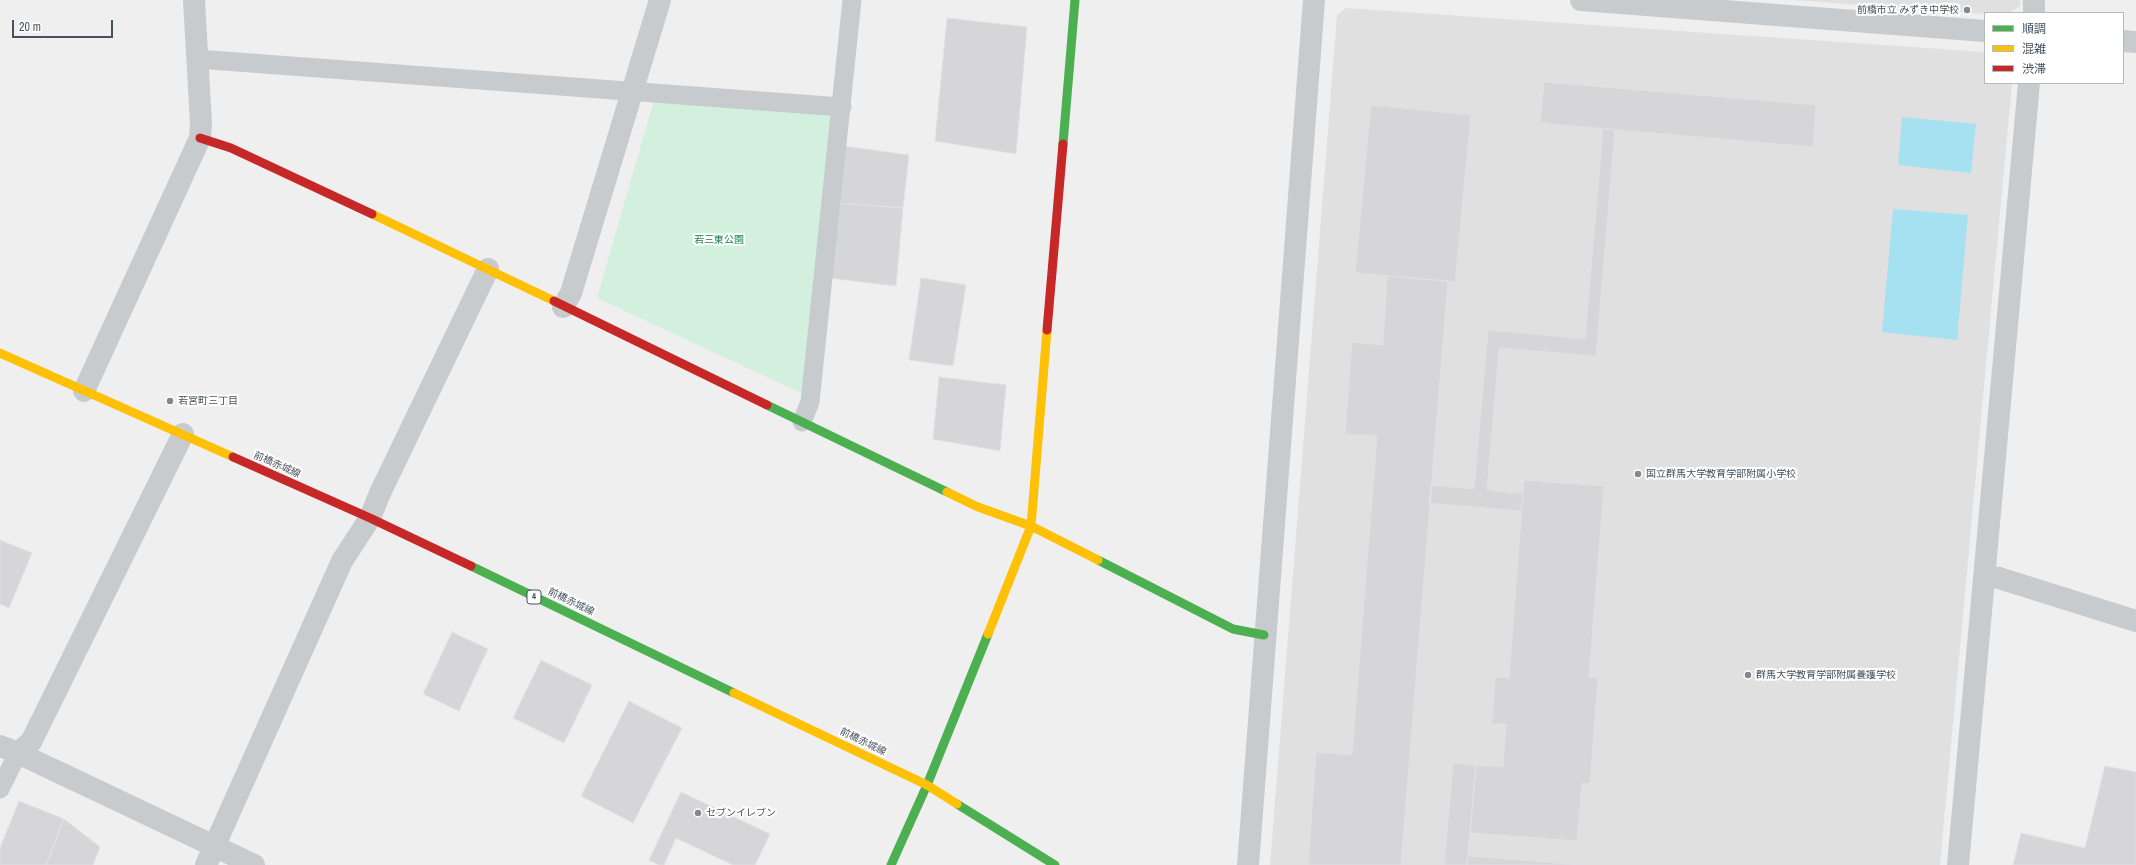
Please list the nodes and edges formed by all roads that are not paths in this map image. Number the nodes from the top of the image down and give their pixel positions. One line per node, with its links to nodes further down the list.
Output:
1 (194, 0): 12 (street)
2 (660, 0): 14 (street)
3 (852, 0): 15 (lane)
4 (1075, 0): 24 (street)
5 (1314, 0): 27 (street)
6 (1581, 0): 9 (street)
7 (2034, 0): 8 (street)
8 (2034, 12)
9 (1984, 31)
10 (2124, 41): 11 (street)
11 (2136, 42)
12 (197, 58): 14 (lane); 16 (street)
13 (2029, 84): 25 (street)
14 (632, 91): 15 (lane); 18 (street)
15 (842, 107): 21 (lane)
16 (200, 138): 17 (street); 20 (street)
17 (488, 269): 18 (street); 23 (street)
18 (563, 306): 21 (street)
19 (0, 353): 20 (street, 前橋赤城線 / 4)
20 (84, 392): 22 (street, 前橋赤城線 / 4)
21 (802, 422): 24 (street)
22 (183, 434): 23 (street, 前橋赤城線 / 4); 28 (street)
23 (370, 518): 29 (street, 前橋赤城線 / 4); 31 (street)
24 (1031, 526): 27 (street); 29 (street)
25 (1985, 576): 26 (street); 36 (street)
26 (2136, 621)
27 (1264, 635): 35 (street)
28 (9, 750): 30 (lane); 31 (street)
29 (927, 785): 33 (street); 34 (street, 前橋赤城線 / 4)
30 (0, 789)
31 (210, 856): 32 (street)
32 (254, 865)
33 (890, 865)
34 (1055, 865)
35 (1248, 865)
36 (1958, 865)

